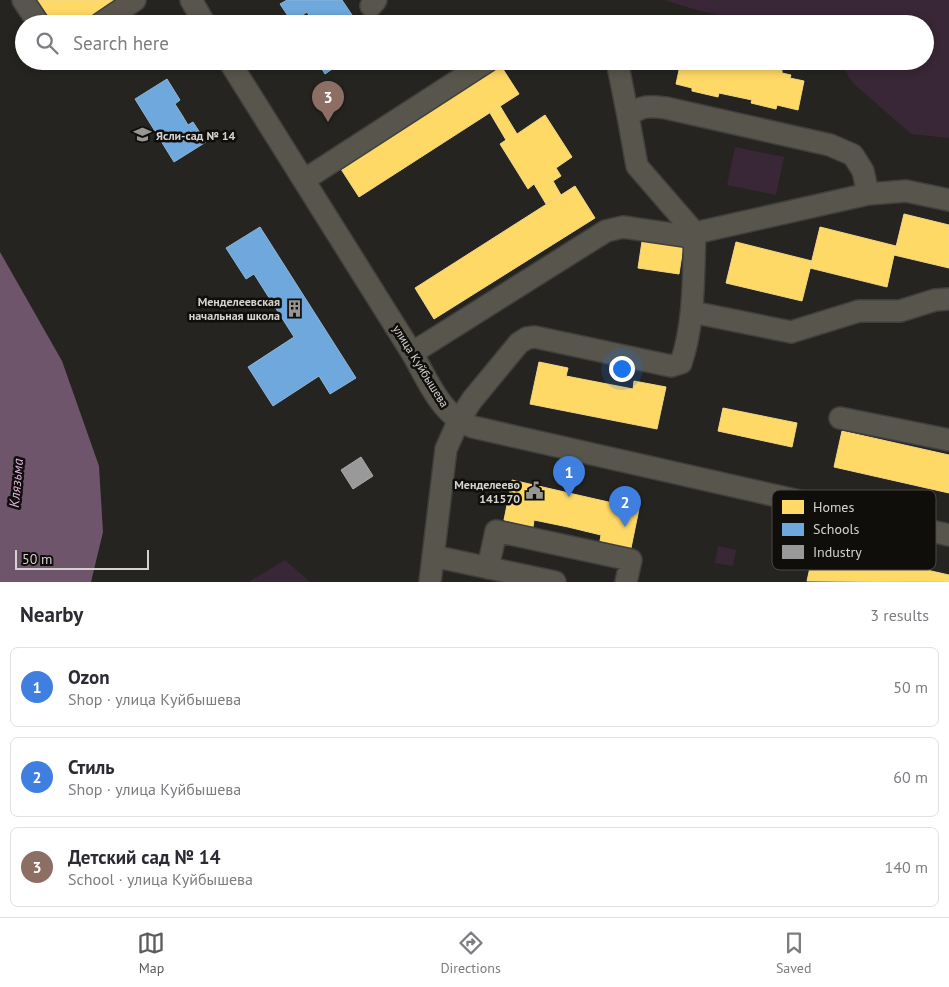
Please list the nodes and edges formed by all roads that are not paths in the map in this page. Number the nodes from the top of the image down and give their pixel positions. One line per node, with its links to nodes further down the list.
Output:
1 (23, 0): 4 (street)
2 (135, 0): 5 (street)
3 (191, 0): 6 (street)
4 (33, 15)
5 (113, 15)
6 (200, 15)
7 (235, 70): 11 (street, улица Куйбышева)
8 (474, 70): 11 (street)
9 (619, 70): 10 (street)
10 (628, 116): 12 (street); 14 (street)
11 (304, 180): 17 (street, улица Куйбышева)
12 (868, 194): 13 (street); 14 (street)
13 (949, 200)
14 (695, 233): 16 (street); 17 (street)
15 (949, 299): 16 (street)
16 (692, 312): 19 (street)
17 (412, 353): 19 (street, улица Куйбышева)
18 (840, 418): 20 (street)
19 (459, 420): 21 (street, улица Куйбышева); 24 (street)
20 (949, 440)
21 (772, 495)
22 (936, 532): 23 (street, улица Куйбышева)
23 (949, 535)
24 (433, 556): 25 (street); 26 (street)
25 (488, 568): 27 (street); 28 (street)
26 (430, 582)
27 (555, 582)
28 (626, 582)

